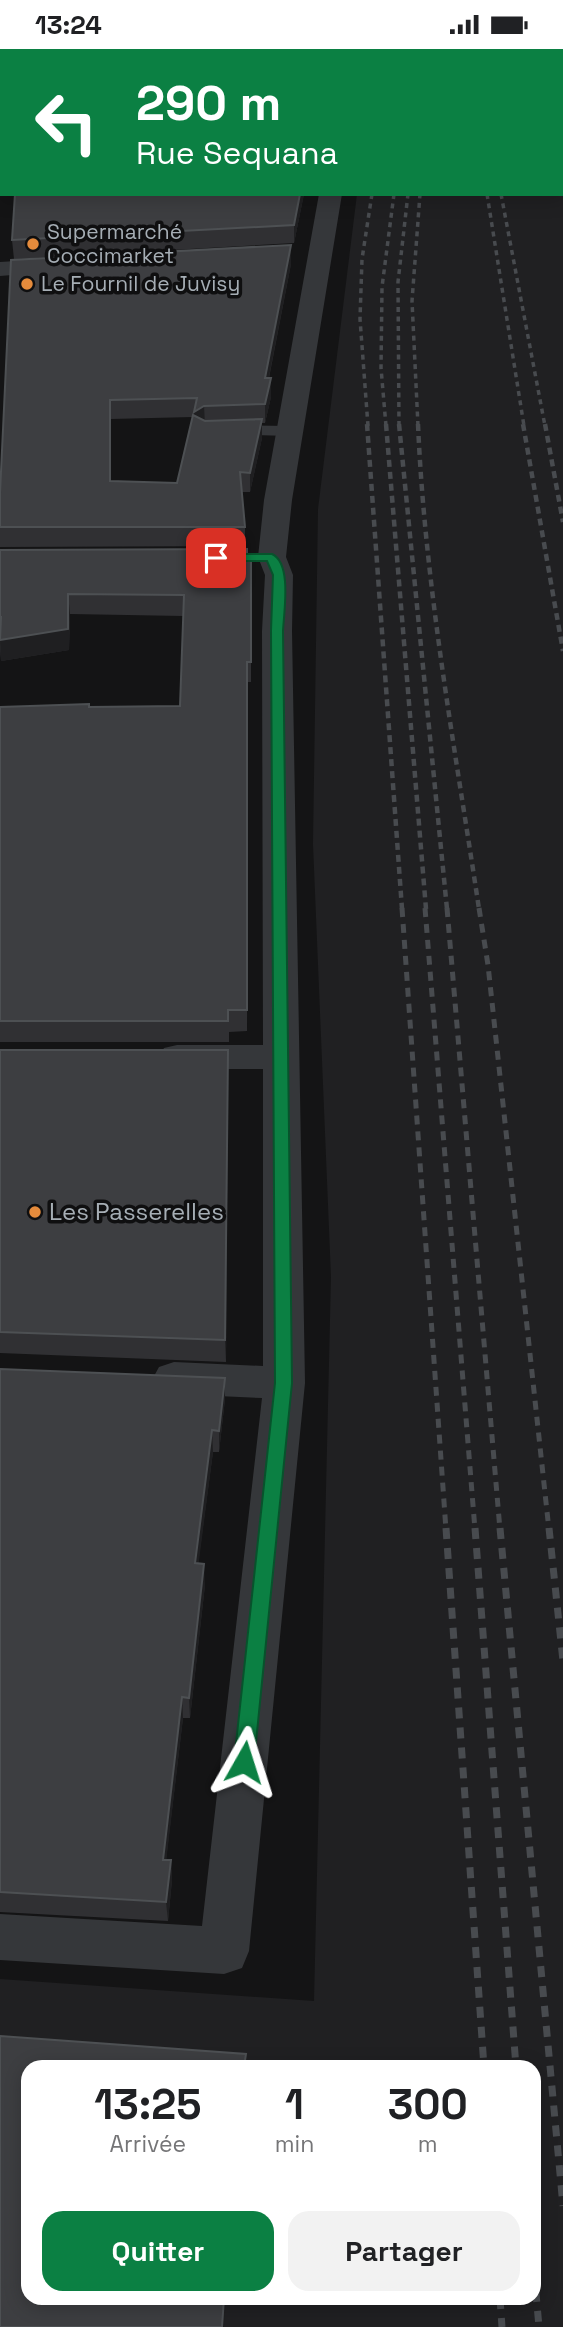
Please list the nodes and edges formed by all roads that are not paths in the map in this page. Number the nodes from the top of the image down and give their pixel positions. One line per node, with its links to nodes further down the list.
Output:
1 (331, 196): 2 (street)
2 (321, 252): 3 (street); 6 (street)
3 (294, 253)
4 (91, 264): 5 (street)
5 (0, 269)
6 (289, 431): 7 (lane); 9 (street)
7 (214, 432)
8 (147, 1057): 9 (street)
9 (280, 1057): 11 (street)
10 (135, 1377): 11 (street)
11 (284, 1383): 12 (street)
12 (0, 1937)

